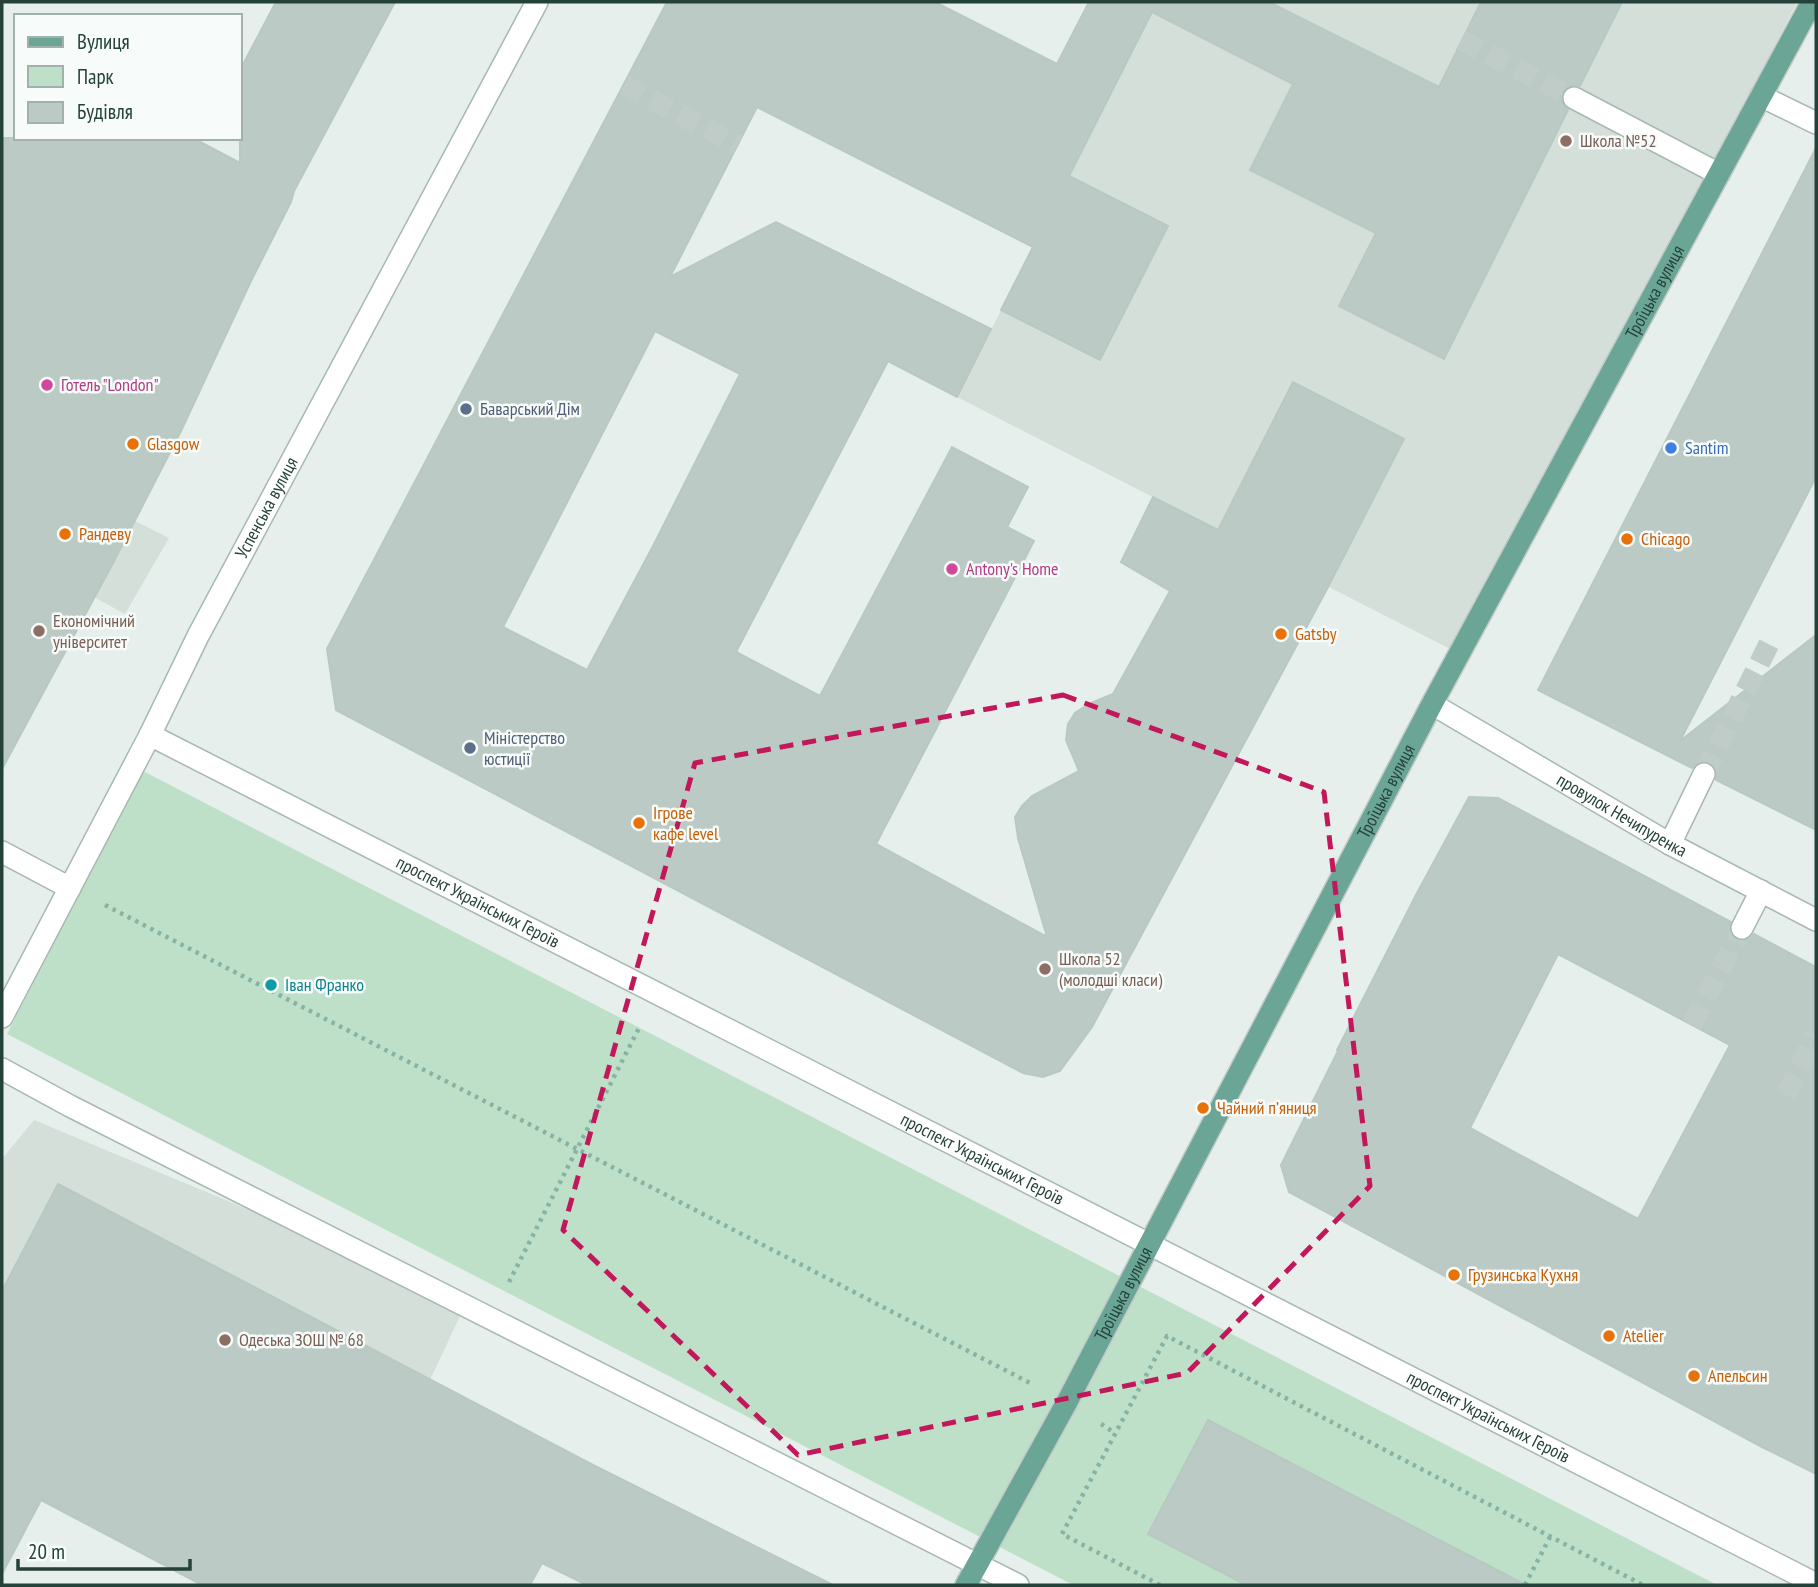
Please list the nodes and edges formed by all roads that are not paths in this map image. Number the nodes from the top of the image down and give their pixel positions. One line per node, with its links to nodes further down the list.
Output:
1 (537, 2): 8 (street, Успенська вулиця)
2 (1812, 2): 3 (main road, Троїцька вулиця)
3 (1761, 96): 5 (street); 6 (main road, Троїцька вулиця)
4 (1574, 98): 6 (street)
5 (1816, 122)
6 (1720, 174): 7 (main road, Троїцька вулиця)
7 (1432, 704): 10 (street, провулок Нечипуренка); 18 (main road, Троїцька вулиця)
8 (150, 735): 12 (street, Успенська вулиця); 18 (street, проспект Українських Героїв)
9 (1704, 774): 10 (street)
10 (1670, 845): 13 (street, провулок Нечипуренка)
11 (2, 852): 12 (street)
12 (71, 888): 16 (street, Успенська вулиця)
13 (1761, 891): 14 (street, провулок Нечипуренка); 15 (street)
14 (1816, 920)
15 (1742, 928)
16 (2, 1017)
17 (2, 1069): 19 (street)
18 (1149, 1244): 19 (main road, Троїцька вулиця); 20 (street, проспект Українських Героїв)
19 (977, 1565): 21 (main road, Троїцька вулиця); 22 (street)
20 (1816, 1584)
21 (967, 1585)
22 (1018, 1585)

